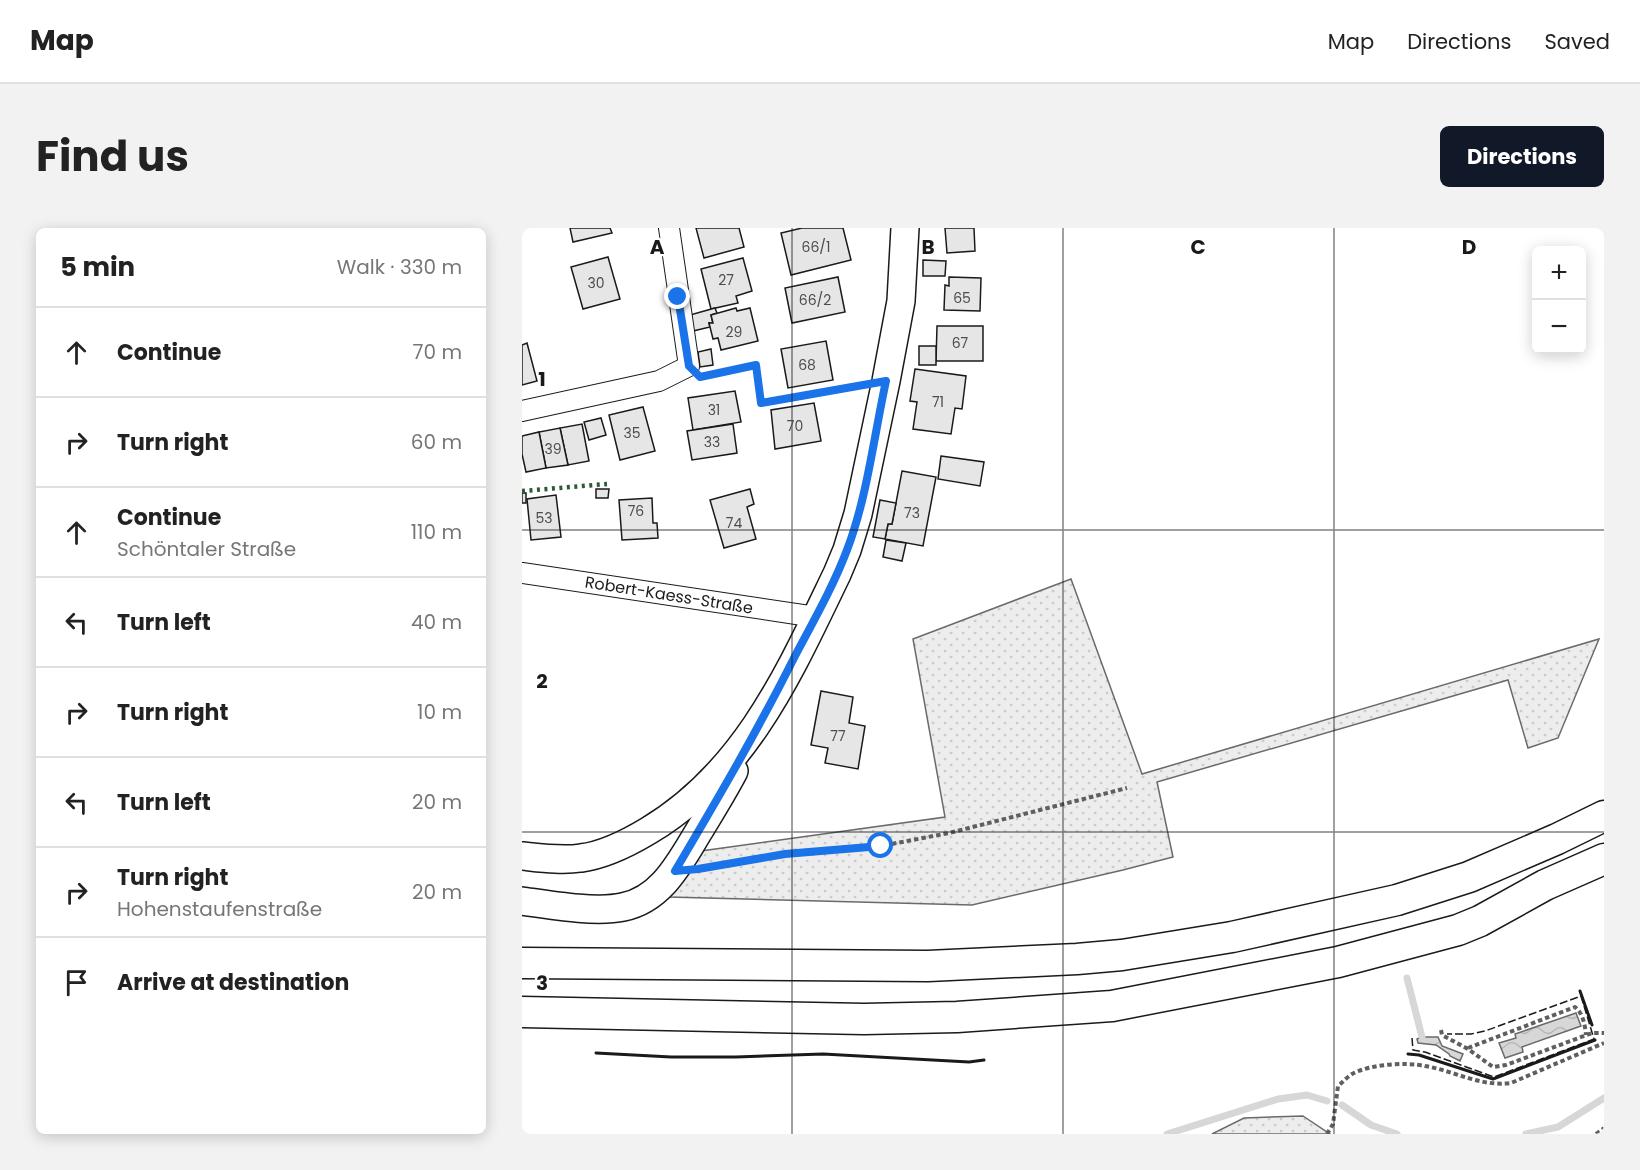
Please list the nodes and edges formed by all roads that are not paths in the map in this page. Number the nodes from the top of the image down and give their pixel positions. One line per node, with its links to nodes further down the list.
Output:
1 (669, 228): 3 (street)
2 (905, 228): 5 (street)
3 (522, 411)
4 (522, 573): 5 (street, Robert-Kaess-Straße)
5 (816, 617): 6 (street)
6 (768, 710): 8 (street); 12 (street)
7 (1604, 816): 11 (main road)
8 (522, 856)
9 (1604, 859): 10 (main road)
10 (1545, 885): 11 (main road); 14 (main road)
11 (1396, 900): 13 (main road)
12 (522, 901)
13 (522, 963)
14 (522, 1012)

